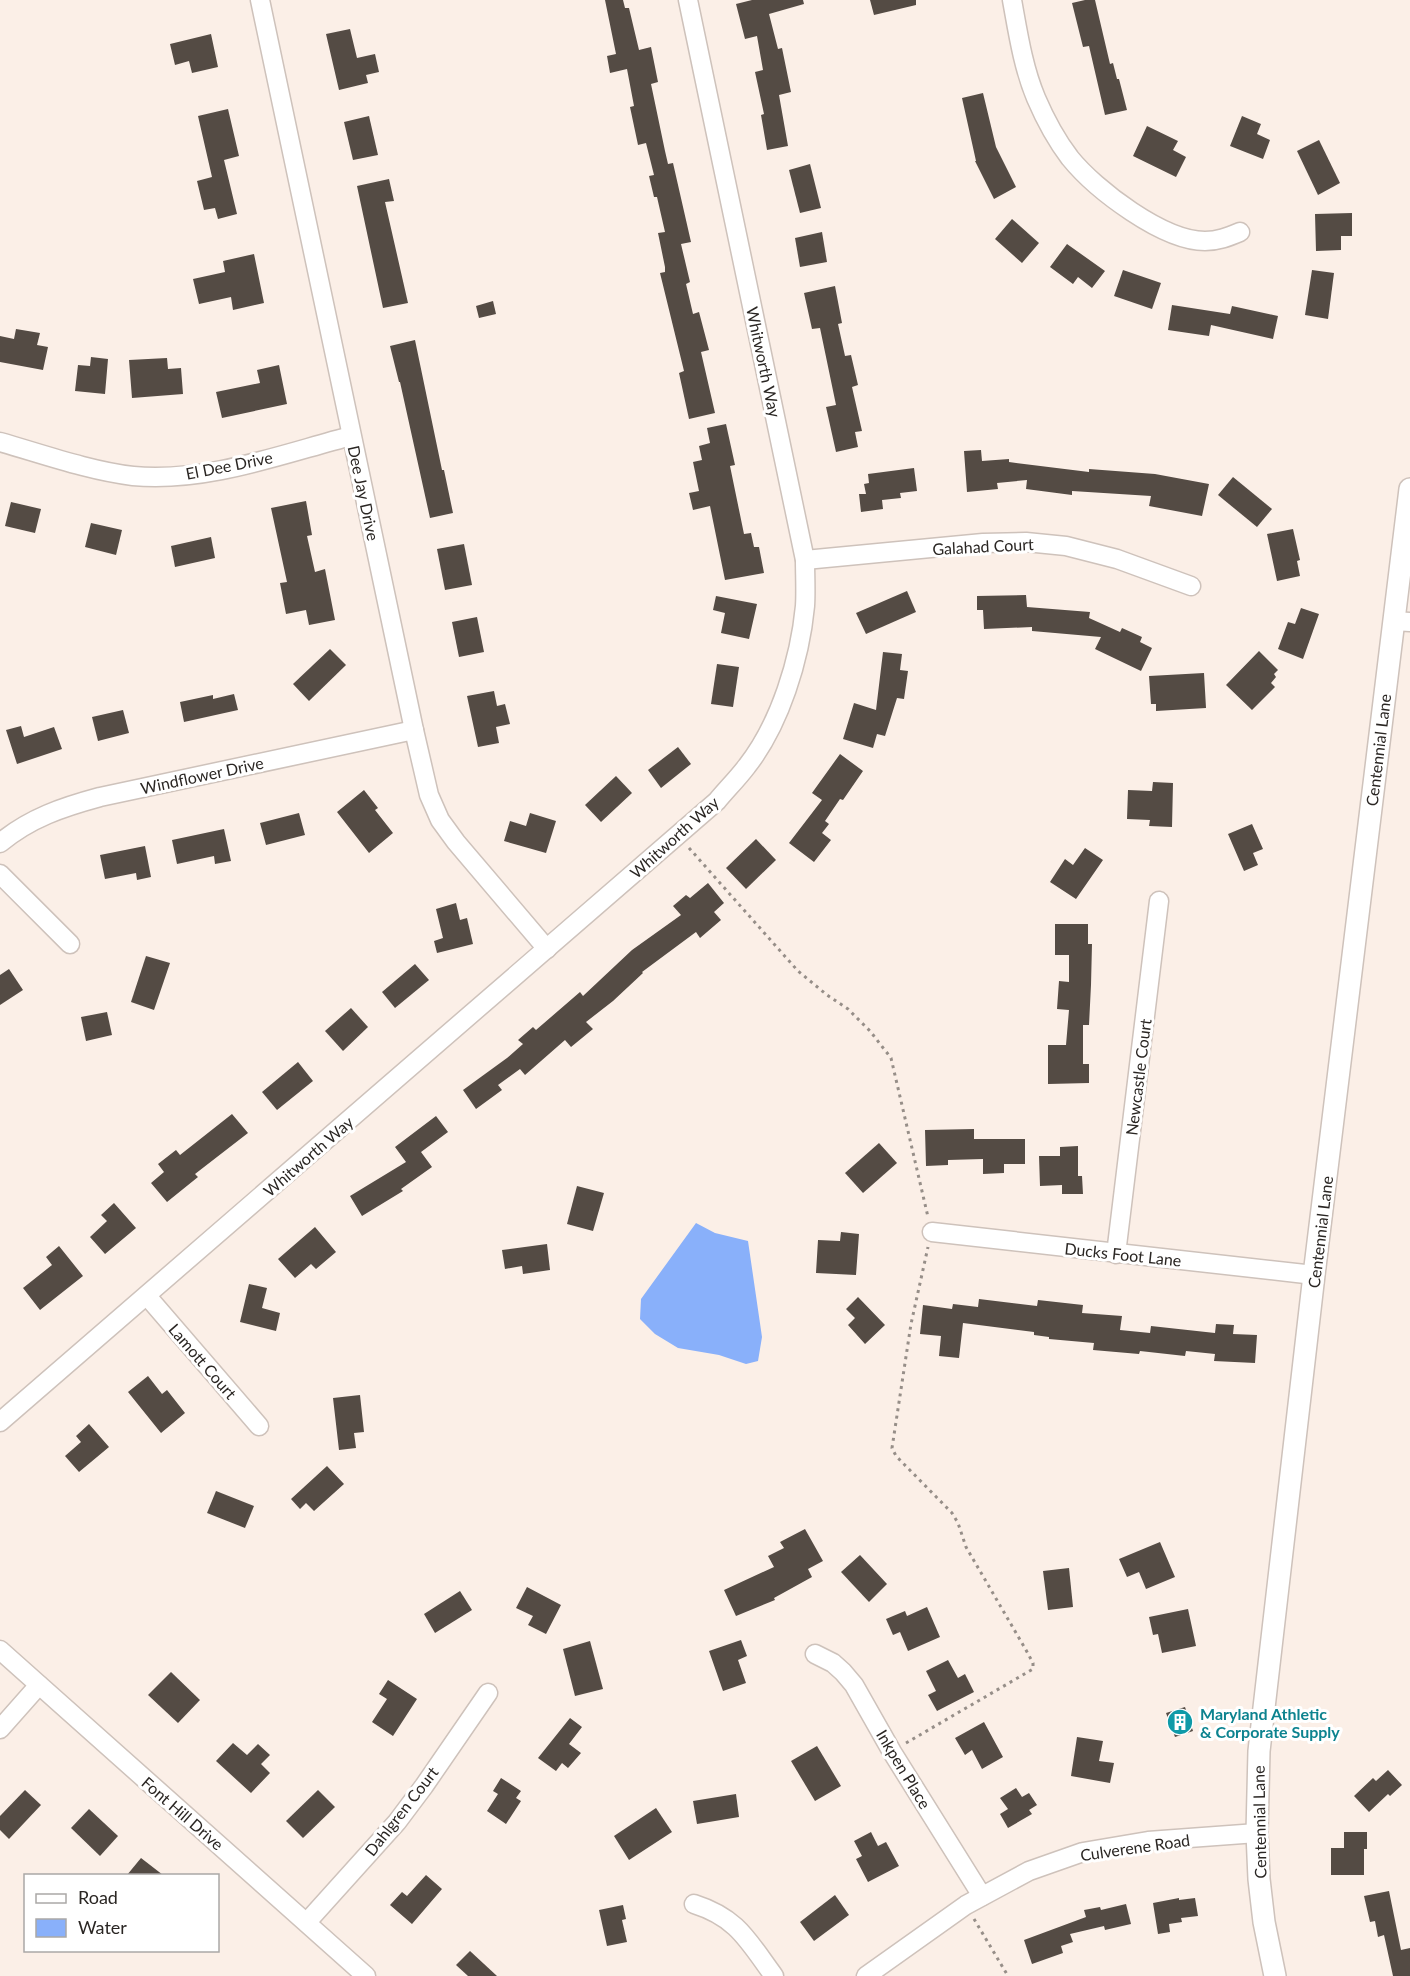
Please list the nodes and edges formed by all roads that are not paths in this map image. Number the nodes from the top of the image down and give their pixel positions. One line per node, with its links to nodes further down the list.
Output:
1 (260, 0): 5 (street, Dee Jay Drive)
2 (688, 0): 8 (street, Whitworth Way)
3 (1012, 0): 4 (street)
4 (1240, 232)
5 (351, 436): 6 (street, El Dee Drive); 11 (street, Dee Jay Drive)
6 (0, 442)
7 (1410, 489): 10 (street, Centennial Lane)
8 (805, 560): 9 (street, Galahad Court); 16 (street, Whitworth Way)
9 (1191, 586)
10 (1402, 621): 19 (street, Centennial Lane)
11 (414, 730): 12 (street, Windflower Drive); 16 (street, Dee Jay Drive)
12 (0, 843)
13 (0, 874): 15 (street)
14 (1159, 901): 18 (street, Newcastle Court)
15 (70, 944)
16 (547, 949): 20 (street, Whitworth Way)
17 (932, 1232): 18 (street, Ducks Foot Lane)
18 (1116, 1254): 19 (street, Ducks Foot Lane)
19 (1314, 1275): 28 (street, Centennial Lane)
20 (147, 1296): 21 (street, Whitworth Way); 22 (street, Lamott Court)
21 (0, 1422)
22 (259, 1426)
23 (0, 1650): 25 (street, Font Hill Drive)
24 (815, 1654): 29 (street, Inkpen Place)
25 (39, 1685): 27 (street); 31 (street, Font Hill Drive)
26 (488, 1693): 31 (street, Dahlgren Court)
27 (0, 1729)
28 (1257, 1833): 29 (street, Culverene Road); 35 (street, Centennial Lane)
29 (982, 1896): 34 (street, Culverene Road)
30 (694, 1904): 33 (street)
31 (307, 1922): 32 (street, Font Hill Drive)
32 (366, 1976)
33 (774, 1976)
34 (866, 1976)
35 (1275, 1976)

